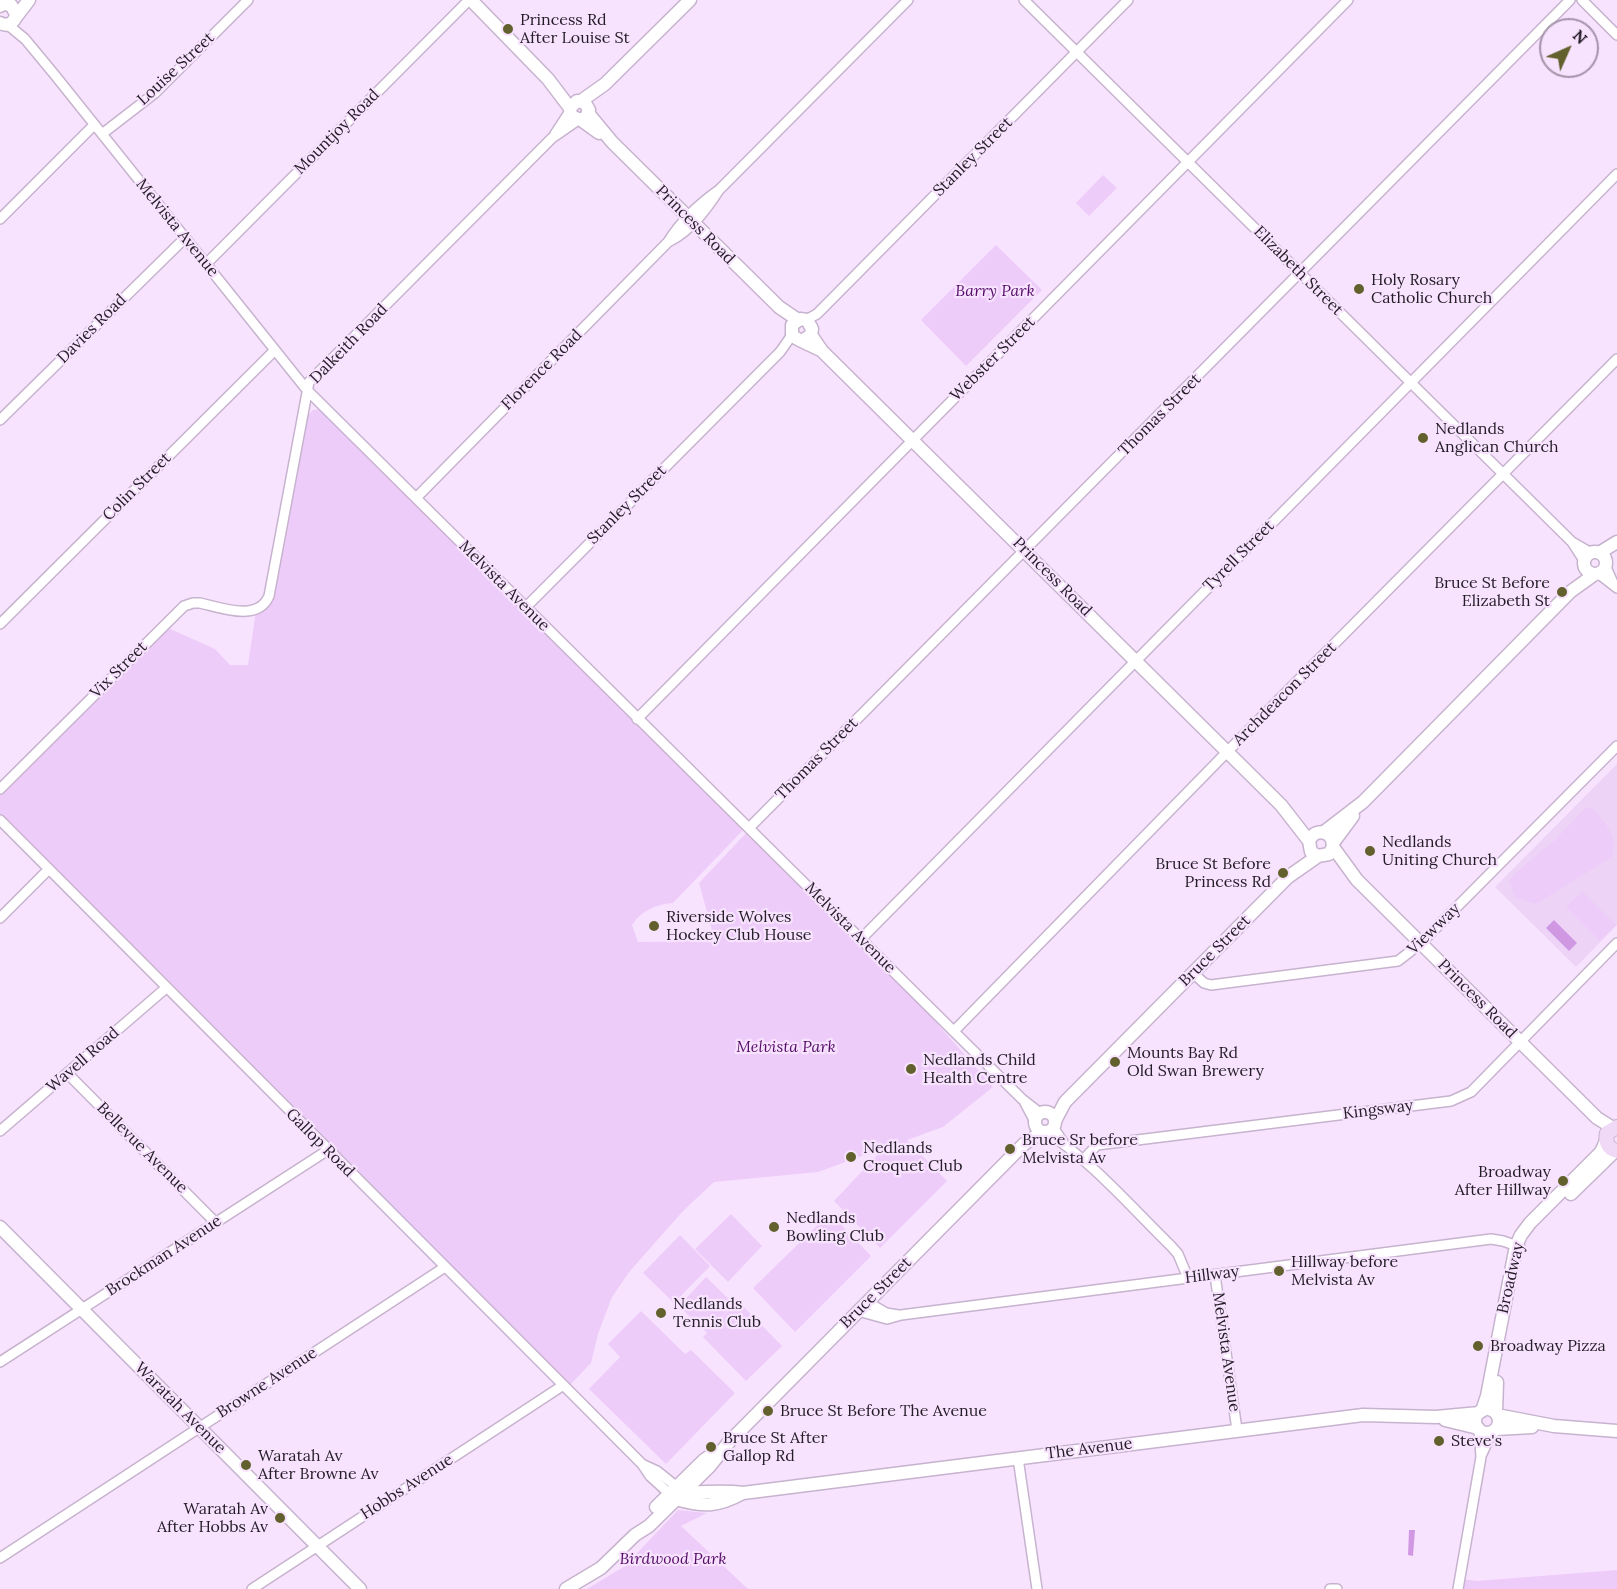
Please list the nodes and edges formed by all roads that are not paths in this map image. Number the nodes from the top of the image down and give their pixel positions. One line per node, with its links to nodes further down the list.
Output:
1 (29, 0): 11 (street)
2 (248, 0): 16 (street, Louise Street)
3 (470, 0): 14 (street, Princess Road); 22 (street, Mountjoy Road)
4 (690, 0): 14 (street, Dalkeith Road)
5 (908, 0): 20 (street, Florence Road)
6 (1024, 0): 13 (street, Elizabeth Street)
7 (1128, 0): 13 (street, Stanley Street)
8 (1348, 0): 17 (street, Webster Street)
9 (1570, 0): 23 (street, Thomas Street)
10 (1582, 0): 12 (street)
11 (7, 14): 15 (street, Melvista Avenue)
12 (1617, 35)
13 (1077, 52): 17 (street, Elizabeth Street); 24 (street, Stanley Street)
14 (579, 111): 20 (street, Princess Road); 28 (street, Dalkeith Road)
15 (94, 125): 16 (street, Melvista Avenue); 19 (street)
16 (102, 134): 21 (street, Melvista Avenue)
17 (1187, 162): 23 (street, Elizabeth Street); 30 (street, Webster Street)
18 (1617, 174): 27 (street, Tyrell Street)
19 (0, 219)
20 (691, 220): 24 (street, Princess Road); 32 (street, Florence Road)
21 (185, 238): 22 (street, Melvista Avenue); 29 (street, Davies Road)
22 (206, 264): 25 (street, Melvista Avenue)
23 (1300, 273): 27 (street, Elizabeth Street); 35 (street, Thomas Street)
24 (802, 331): 30 (street, Princess Road); 38 (street, Stanley Street)
25 (275, 350): 28 (street, Melvista Avenue); 40 (street, Colin Street)
26 (1617, 359): 31 (street, Archdeacon Street)
27 (1411, 383): 31 (street, Elizabeth Street); 41 (street, Tyrell Street)
28 (307, 390): 32 (street, Melvista Avenue); 39 (street, Dalkeith Road)
29 (2, 416)
30 (913, 440): 35 (street, Princess Road); 42 (street, Webster Street)
31 (1503, 474): 36 (street, Elizabeth Street); 44 (street, Archdeacon Street)
32 (416, 498): 38 (street, Melvista Avenue)
33 (1617, 542): 36 (street, Bruce Street)
34 (1617, 548): 36 (street, Bruce Street)
35 (1025, 551): 41 (street, Princess Road); 48 (street, Thomas Street)
36 (1596, 564): 37 (street, Elizabeth Street); 46 (street, Bruce Street)
37 (1616, 588)
38 (525, 608): 42 (street, Melvista Avenue)
39 (259, 609): 45 (street, Vix Street)
40 (0, 624)
41 (1136, 660): 44 (street, Princess Road); 56 (street, Tyrell Street)
42 (637, 719): 48 (street, Melvista Avenue)
43 (1617, 746): 57 (street, Viewway)
44 (1228, 752): 49 (street, Princess Road); 61 (street, Archdeacon Street)
45 (0, 789)
46 (1363, 802): 49 (street, Bruce Street); 50 (street, Bruce Street)
47 (0, 820): 52 (street, Gallop Road)
48 (749, 828): 56 (street, Melvista Avenue)
49 (1315, 838): 50 (street); 51 (street); 53 (street, Bruce Street)
50 (1333, 845): 51 (street); 54 (street, Princess Road)
51 (1321, 856): 53 (street, Bruce Street); 54 (street, Princess Road)
52 (49, 869): 55 (street); 60 (street, Gallop Road)
53 (1288, 877): 59 (street, Bruce Street)
54 (1357, 880): 57 (street, Princess Road)
55 (0, 918)
56 (862, 939): 61 (street, Melvista Avenue)
57 (1421, 943): 59 (street, Viewway); 62 (street, Princess Road)
58 (1617, 943): 62 (street, Kingsway)
59 (1193, 973): 64 (street, Bruce Street)
60 (166, 988): 63 (street, Wavell Road); 67 (street, Gallop Road)
61 (954, 1031): 64 (street, Melvista Avenue)
62 (1520, 1041): 66 (street, Princess Road); 68 (street, Kingsway)
63 (68, 1074): 65 (street, Wavell Road); 69 (street, Bellevue Avenue)
64 (1044, 1123): 68 (street, Melvista Avenue); 75 (street, Bruce Street)
65 (0, 1131)
66 (1613, 1139): 71 (street, Broadway)
67 (328, 1150): 69 (street, Brockman Avenue); 72 (street, Gallop Road)
68 (1083, 1160): 74 (street, Melvista Avenue)
69 (215, 1222): 76 (street, Brockman Avenue)
70 (0, 1227): 76 (street, Waratah Avenue)
71 (1519, 1247): 73 (street, Hillway); 79 (street, Broadway); 80 (street, Broadway)
72 (445, 1267): 78 (street, Gallop Road); 83 (street, Browne Avenue)
73 (1215, 1275): 74 (street, Hillway); 85 (street, Melvista Avenue)
74 (1188, 1278): 75 (street, Hillway)
75 (862, 1307): 90 (street, Bruce Street)
76 (82, 1309): 77 (street, Brockman Avenue); 83 (street, Waratah Avenue)
77 (0, 1362)
78 (562, 1386): 90 (street, Gallop Road); 91 (street, Hobbs Avenue)
79 (1480, 1412): 80 (street); 81 (street, The Avenue); 84 (street)
80 (1496, 1414): 82 (street); 86 (street)
81 (1436, 1417): 84 (street, The Avenue); 85 (street, The Avenue)
82 (1554, 1426): 86 (street); 87 (street)
83 (199, 1427): 91 (street, Waratah Avenue); 92 (street, Browne Avenue)
84 (1478, 1428): 86 (street); 88 (street)
85 (1237, 1430): 89 (street, The Avenue)
86 (1494, 1430): 88 (street)
87 (1617, 1431)
88 (1481, 1457): 93 (street)
89 (1018, 1458): 90 (street, The Avenue); 97 (street)
90 (676, 1493): 96 (street, Bruce Street)
91 (317, 1546): 94 (street, Hobbs Avenue); 95 (street, Waratah Avenue)
92 (0, 1558)
93 (1456, 1588)
94 (252, 1589)
95 (360, 1589)
96 (567, 1589)
97 (1037, 1589)
98 (1330, 1589): 99 (street)
99 (1337, 1589)

